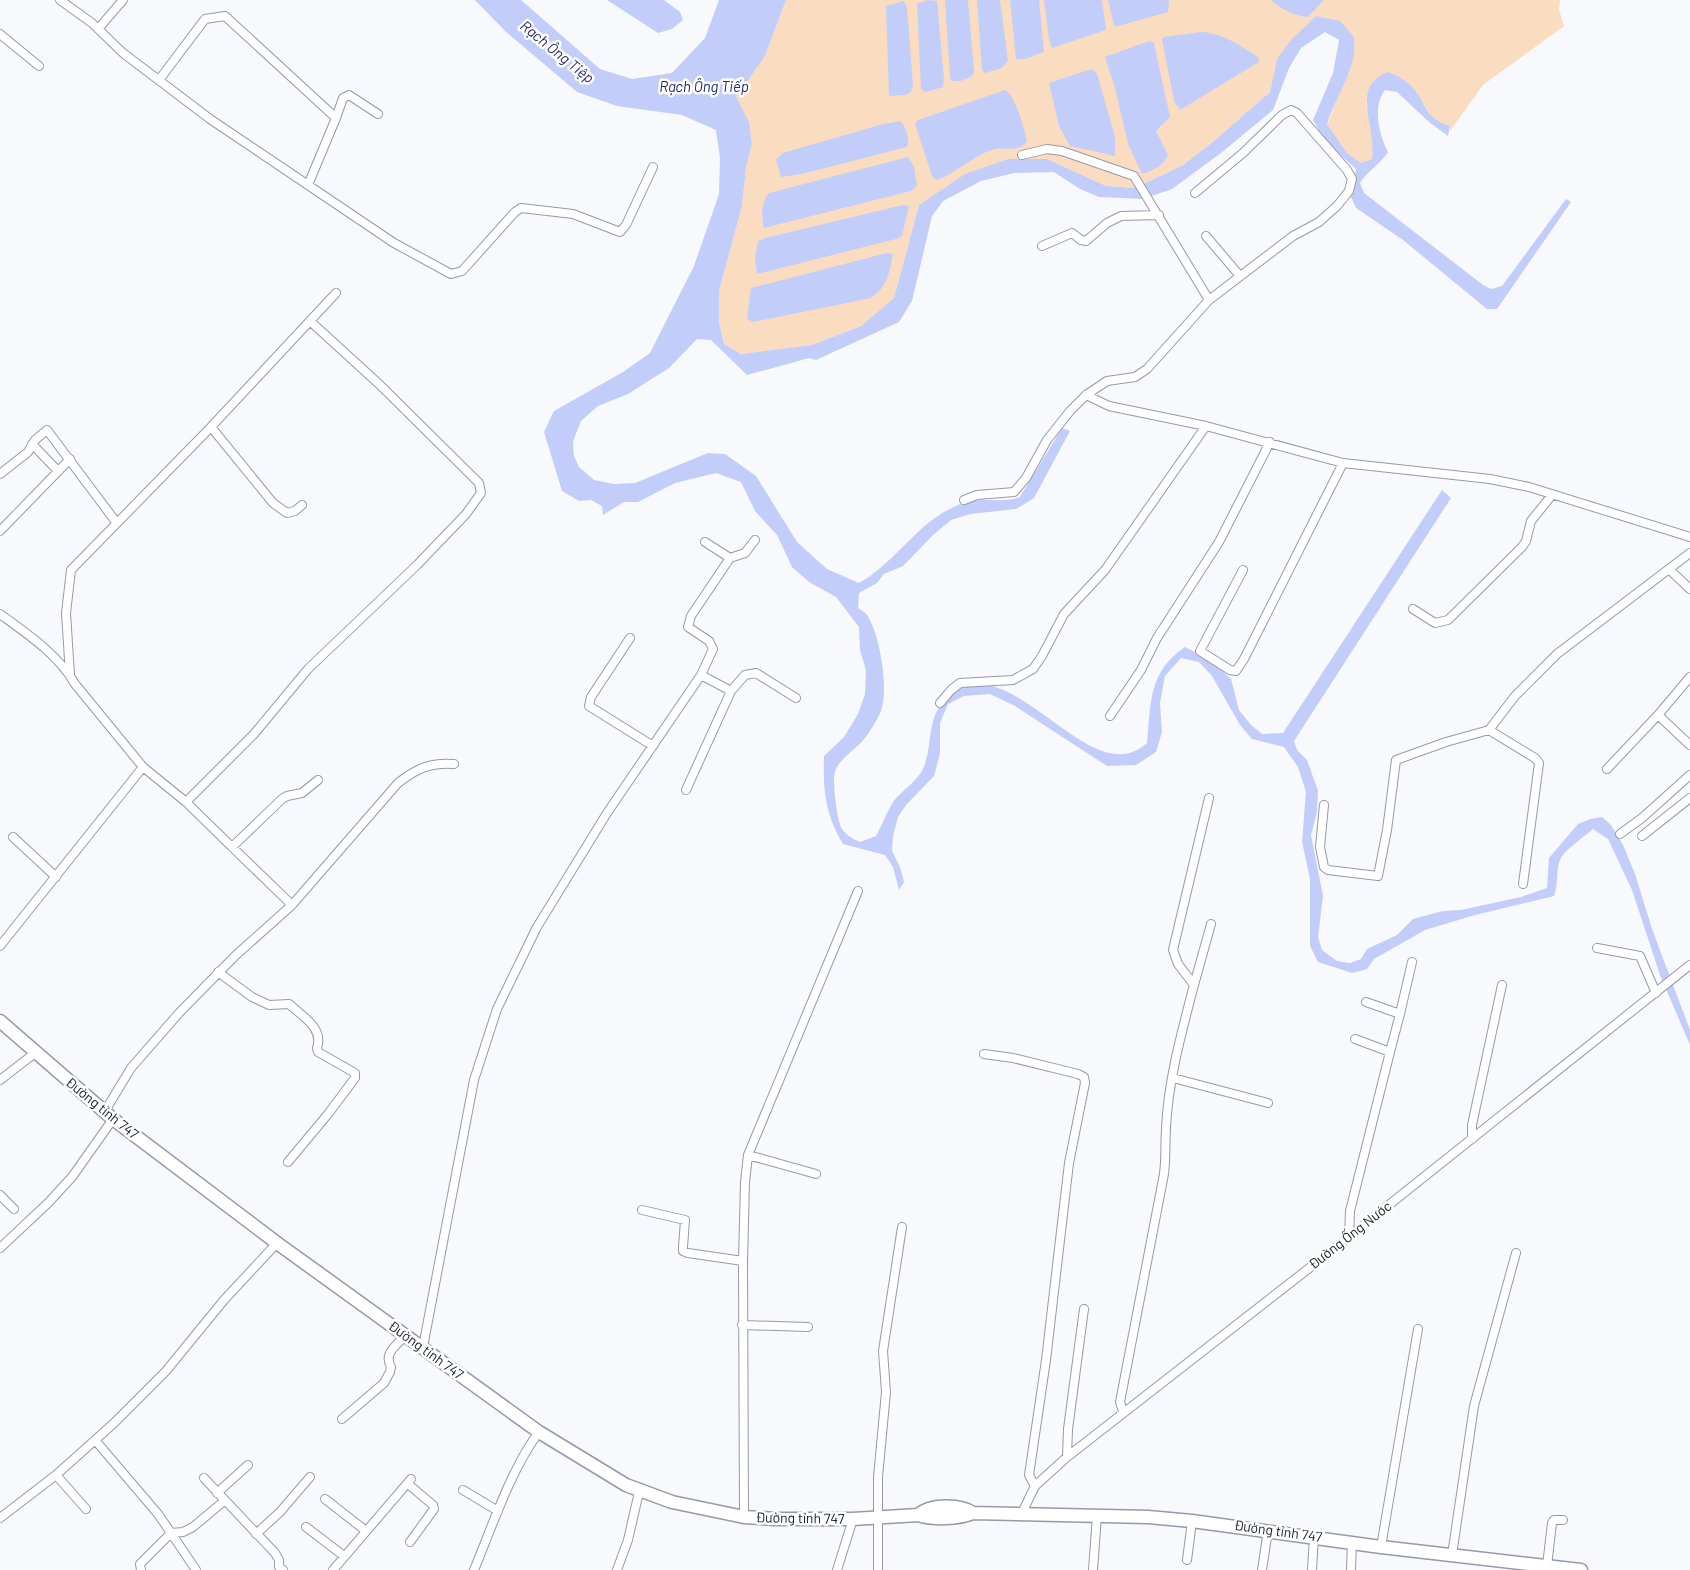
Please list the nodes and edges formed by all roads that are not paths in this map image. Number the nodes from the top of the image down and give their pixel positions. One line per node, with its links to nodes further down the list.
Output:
1 (60, 0): 3 (street)
2 (123, 0): 3 (street)
3 (98, 29): 6 (street)
4 (0, 34): 5 (street)
5 (40, 66)
6 (160, 80): 8 (street); 11 (street)
7 (378, 114): 8 (street)
8 (336, 118): 11 (street)
9 (1022, 155): 13 (street)
10 (653, 167): 11 (street)
11 (308, 185)
12 (1195, 193): 16 (street)
13 (1159, 215): 15 (street); 18 (street)
14 (1206, 236): 16 (street)
15 (1042, 246)
16 (1240, 276): 18 (street)
17 (336, 293): 19 (street)
18 (1209, 300): 20 (street)
19 (310, 321): 22 (street); 64 (street)
20 (1086, 395): 21 (street); 30 (street)
21 (1206, 426): 24 (street); 50 (street)
22 (211, 428): 31 (street); 32 (street)
23 (34, 442): 25 (street); 27 (street); 28 (street)
24 (1270, 442): 26 (street); 52 (street)
25 (70, 459): 27 (street); 32 (street)
26 (1343, 463): 29 (street); 39 (street)
27 (58, 471): 33 (street)
28 (0, 474)
29 (1552, 495): 34 (street); 42 (street)
30 (964, 500)
31 (302, 505)
32 (116, 522): 45 (street)
33 (0, 531)
34 (1690, 537)
35 (755, 540): 38 (street)
36 (705, 542): 38 (street)
37 (1690, 553): 40 (street)
38 (730, 558): 46 (street)
39 (1243, 570)
40 (1670, 570): 41 (street); 53 (street)
41 (1690, 589)
42 (1413, 610)
43 (0, 614): 45 (street)
44 (630, 638): 54 (street)
45 (70, 675): 57 (street)
46 (701, 675): 48 (street); 54 (street)
47 (1690, 677): 51 (street)
48 (731, 691): 49 (street); 61 (street)
49 (796, 698)
50 (940, 703)
51 (1658, 715): 55 (street); 58 (street)
52 (1110, 716)
53 (1489, 730): 65 (street); 71 (street)
54 (652, 746): 112 (street)
55 (1690, 746)
56 (454, 764): 73 (street)
57 (143, 767): 64 (street); 70 (street)
58 (1607, 769)
59 (1690, 775): 66 (street)
60 (318, 780): 69 (street)
61 (686, 790)
62 (1209, 798): 80 (street)
63 (1690, 798): 67 (street)
64 (186, 802): 69 (street)
65 (1324, 805)
66 (1620, 834)
67 (1642, 836)
68 (13, 837): 70 (street)
69 (232, 847): 73 (street)
70 (56, 877): 75 (street)
71 (1523, 884)
72 (858, 891): 95 (street)
73 (292, 905): 79 (street)
74 (1211, 924): 80 (street)
75 (0, 946)
76 (1597, 948): 82 (street)
77 (1412, 962): 84 (street)
78 (1690, 965): 82 (street, Đường Ống Nước)
79 (218, 972): 93 (street); 96 (street)
80 (1194, 985): 90 (street)
81 (1502, 985): 94 (street)
82 (1656, 993): 94 (street, Đường Ống Nước)
83 (1366, 1002): 84 (street)
84 (1400, 1014): 87 (street)
85 (0, 1021): 88 (main road, Đường tỉnh 747)
86 (1355, 1039): 87 (street)
87 (1390, 1052): 102 (street)
88 (35, 1053): 91 (street); 93 (main road, Đường tỉnh 747)
89 (984, 1054): 122 (street)
90 (1173, 1078): 92 (street); 113 (street)
91 (0, 1080)
92 (1268, 1104)
93 (109, 1115): 103 (main road, Đường tỉnh 747); 104 (street)
94 (1472, 1139): 102 (street, Đường Ống Nước)
95 (748, 1155): 97 (street); 106 (street)
96 (288, 1162)
97 (816, 1174)
98 (0, 1195): 99 (street)
99 (14, 1209)
100 (642, 1210): 106 (street)
101 (902, 1227): 134 (street)
102 (1349, 1237): 113 (street, Đường Ống Nước)
103 (277, 1243): 111 (main road, Đường tỉnh 747); 116 (street)
104 (0, 1248)
105 (1516, 1253): 147 (street)
106 (743, 1261): 108 (street)
107 (1084, 1309): 117 (street)
108 (742, 1325): 109 (street); 132 (street)
109 (808, 1327)
110 (1418, 1329): 146 (street)
111 (406, 1335): 112 (main road, Đường tỉnh 747); 114 (street)
112 (423, 1347): 115 (main road, Đường tỉnh 747)
113 (1123, 1411): 117 (street, Đường Ống Nước)
114 (342, 1419)
115 (539, 1432): 124 (main road, Đường tỉnh 747); 129 (street)
116 (95, 1440): 119 (street); 141 (street)
117 (1067, 1457): 122 (street, Đường Ống Nước)
118 (248, 1465): 125 (street)
119 (56, 1475): 128 (street); 130 (street)
120 (310, 1477): 142 (street)
121 (204, 1478): 125 (street)
122 (1035, 1486): 131 (street, Đường Ống Nước)
123 (462, 1490): 129 (street)
124 (639, 1492): 132 (main road, Đường tỉnh 747); 156 (street)
125 (217, 1493): 127 (street)
126 (325, 1499): 140 (street)
127 (224, 1501): 141 (street); 142 (street)
128 (86, 1509)
129 (498, 1511): 155 (street)
130 (1, 1515)
131 (1021, 1515): 133 (main road, Đường tỉnh 747); 134 (main road, Đường tỉnh 747)
132 (744, 1516): 135 (main road, Đường tỉnh 747)
133 (1097, 1516): 137 (main road, Đường tỉnh 747); 159 (street)
134 (878, 1517): 135 (main road, Đường tỉnh 747); 158 (street)
135 (852, 1519): 157 (street)
136 (1562, 1520): 150 (street)
137 (1192, 1521): 139 (main road, Đường tỉnh 747); 149 (street)
138 (306, 1527): 148 (street)
139 (1268, 1530): 143 (main road, Đường tỉnh 747); 160 (street)
140 (366, 1531): 145 (street); 148 (street)
141 (171, 1533): 151 (street); 152 (street)
142 (256, 1534): 153 (street)
143 (1314, 1536): 144 (main road, Đường tỉnh 747); 161 (street)
144 (1352, 1541): 146 (main road, Đường tỉnh 747); 162 (street)
145 (410, 1542)
146 (1381, 1547): 147 (main road, Đường tỉnh 747)
147 (1452, 1555): 150 (main road, Đường tỉnh 747)
148 (344, 1556): 154 (street)
149 (1187, 1560)
150 (1547, 1566): 163 (main road, Đường tỉnh 747)
151 (141, 1570)
152 (196, 1570)
153 (283, 1570)
154 (333, 1570)
155 (474, 1570)
156 (617, 1570)
157 (837, 1570)
158 (878, 1570)
159 (1093, 1570)
160 (1262, 1570)
161 (1312, 1570)
162 (1351, 1570)
163 (1581, 1570)

